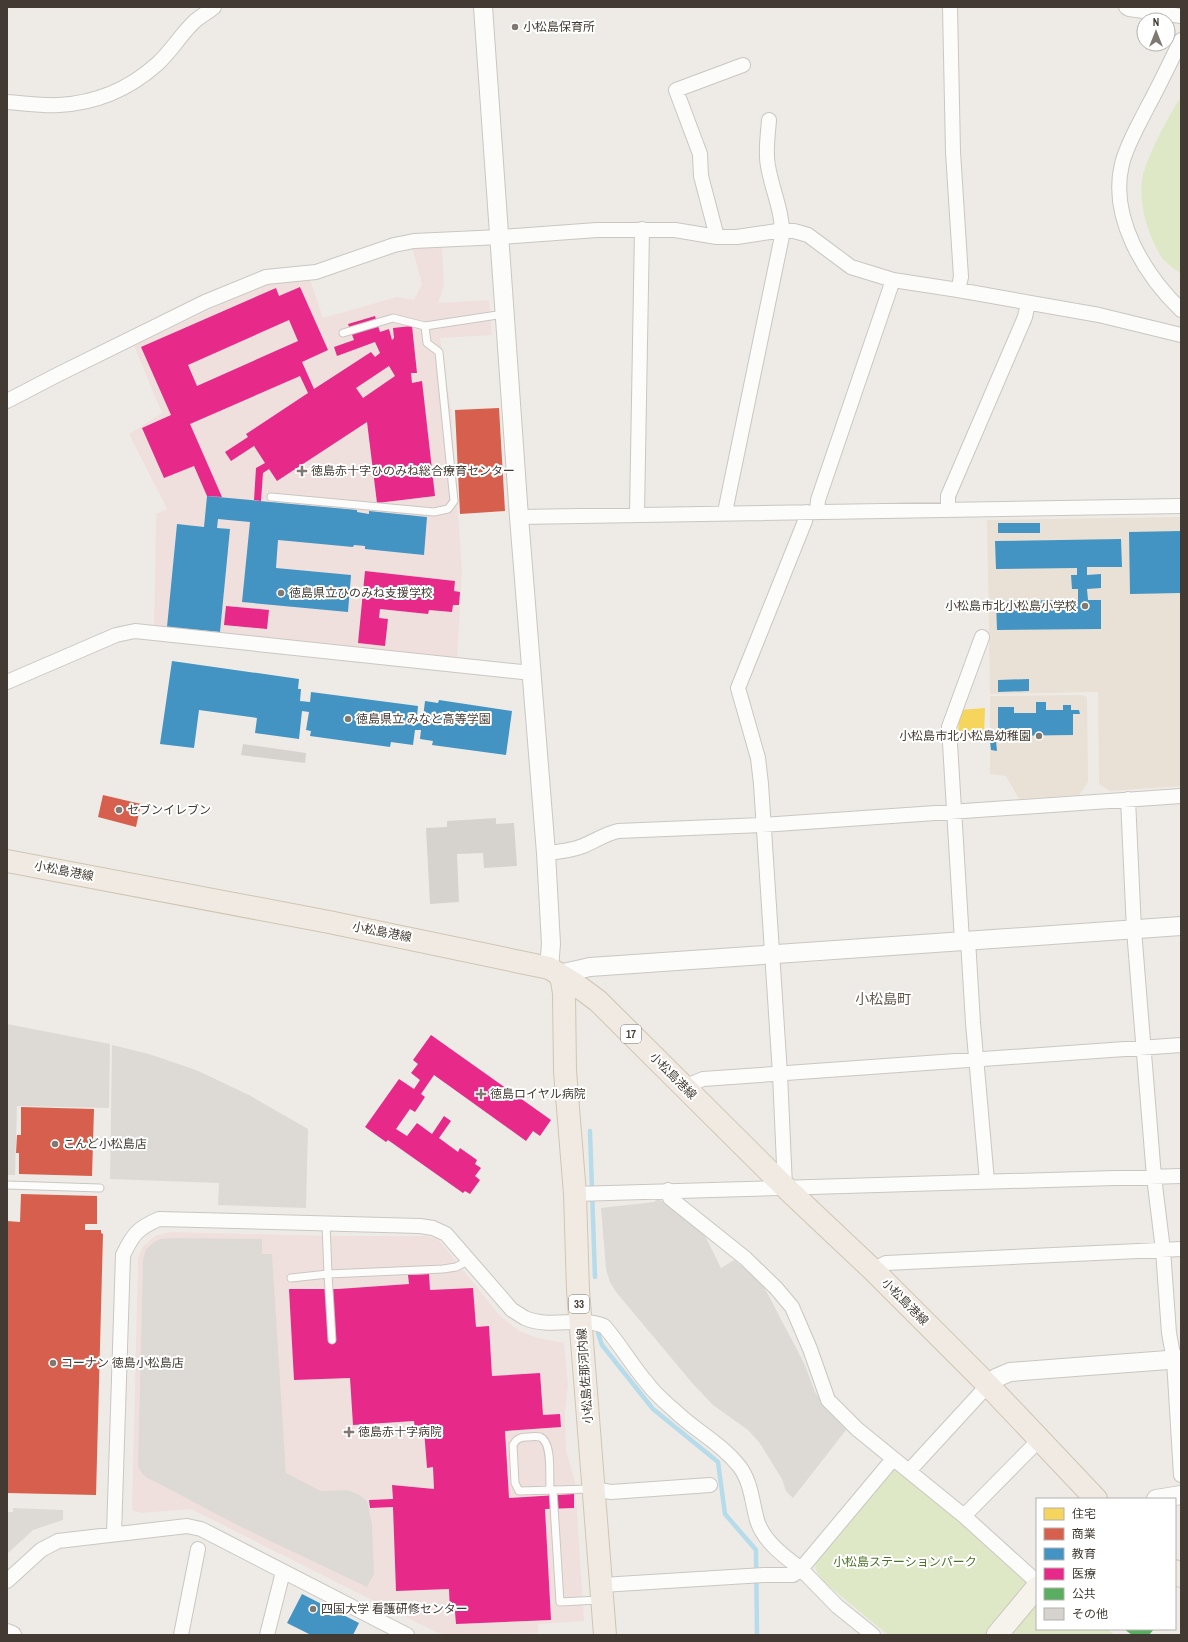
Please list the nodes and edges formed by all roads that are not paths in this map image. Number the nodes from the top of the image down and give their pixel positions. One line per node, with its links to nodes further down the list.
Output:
1 (214, 7): 8 (street)
2 (483, 7): 13 (street)
3 (950, 7): 15 (street)
4 (1126, 7): 5 (street)
5 (1181, 16)
6 (1181, 40): 17 (street)
7 (743, 64): 12 (street)
8 (7, 102)
9 (770, 120): 11 (street)
10 (642, 229): 12 (street); 13 (street); 28 (street)
11 (782, 231): 12 (street); 14 (street); 26 (street)
12 (717, 237)
13 (500, 238): 18 (street); 22 (street)
14 (893, 280): 15 (street); 27 (street)
15 (958, 290): 16 (street)
16 (1028, 303): 21 (street); 25 (street)
17 (1181, 310)
18 (504, 314): 19 (lane); 29 (street)
19 (425, 326): 20 (lane); 23 (lane)
20 (343, 333)
21 (1181, 335)
22 (7, 401)
23 (271, 497)
24 (1181, 506): 25 (street)
25 (948, 510): 27 (street)
26 (726, 512): 27 (street); 28 (street)
27 (811, 512): 36 (street)
28 (637, 514): 29 (street)
29 (519, 517): 31 (street)
30 (982, 637): 35 (street)
31 (532, 673): 32 (street); 37 (street)
32 (7, 682)
33 (1181, 796): 34 (street)
34 (1128, 799): 35 (street); 40 (street)
35 (953, 812): 36 (street); 41 (street)
36 (762, 825): 37 (street); 42 (street)
37 (546, 853): 43 (street)
38 (7, 861): 43 (main road, 小松島港線 / 17)
39 (1181, 926): 40 (street)
40 (1134, 930): 41 (street); 45 (street)
41 (965, 941): 42 (street); 46 (street)
42 (771, 954): 43 (street); 47 (street)
43 (554, 971): 48 (main road, 小松島港線 / 17); 56 (main road, 小松島佐那河内線 / 33)
44 (1181, 1045): 45 (street)
45 (1144, 1048): 46 (street); 50 (street)
46 (976, 1060): 47 (street); 51 (street)
47 (780, 1074): 48 (street); 53 (street)
48 (684, 1087): 53 (main road, 小松島港線 / 17)
49 (1181, 1176): 50 (street)
50 (1154, 1177): 51 (street); 59 (street)
51 (987, 1181): 53 (street)
52 (7, 1185): 54 (lane)
53 (784, 1187): 55 (street); 61 (main road, 小松島港線 / 17)
54 (100, 1188)
55 (668, 1190): 56 (street); 69 (street)
56 (586, 1194): 64 (main road, 小松島佐那河内線 / 33)
57 (326, 1223): 60 (street); 62 (lane); 79 (street)
58 (1181, 1249): 59 (street)
59 (1163, 1250): 61 (street); 66 (street)
60 (470, 1260): 62 (lane); 64 (street)
61 (873, 1270): 67 (main road, 小松島港線 / 17)
62 (328, 1274): 63 (lane); 65 (lane)
63 (291, 1278)
64 (581, 1322): 73 (main road, 小松島佐那河内線 / 33); 81 (street)
65 (332, 1340)
66 (1177, 1359): 67 (street); 71 (street)
67 (988, 1385): 68 (main road, 小松島港線 / 17); 70 (street)
68 (1039, 1440): 76 (main road, 小松島港線 / 17); 78 (street)
69 (893, 1458): 70 (street); 81 (street)
70 (909, 1471): 78 (street)
71 (1181, 1475)
72 (710, 1485): 73 (street)
73 (593, 1489): 74 (lane); 86 (main road, 小松島佐那河内線 / 33)
74 (552, 1490): 74 (lane); 86 (lane)
75 (1181, 1495): 77 (street)
76 (1095, 1498)
77 (1162, 1498)
78 (964, 1516): 84 (street)
79 (114, 1534): 82 (street); 83 (street)
80 (198, 1550): 90 (street)
81 (801, 1569): 86 (street); 93 (street)
82 (283, 1572): 88 (street); 91 (street)
83 (7, 1580)
84 (1036, 1581)
85 (1036, 1588): 94 (main road)
86 (602, 1593): 92 (main road, 小松島佐那河内線 / 33)
87 (7, 1633): 89 (street)
88 (399, 1634)
89 (12, 1635)
90 (181, 1635)
91 (267, 1635)
92 (605, 1635)
93 (873, 1635)
94 (997, 1635)

